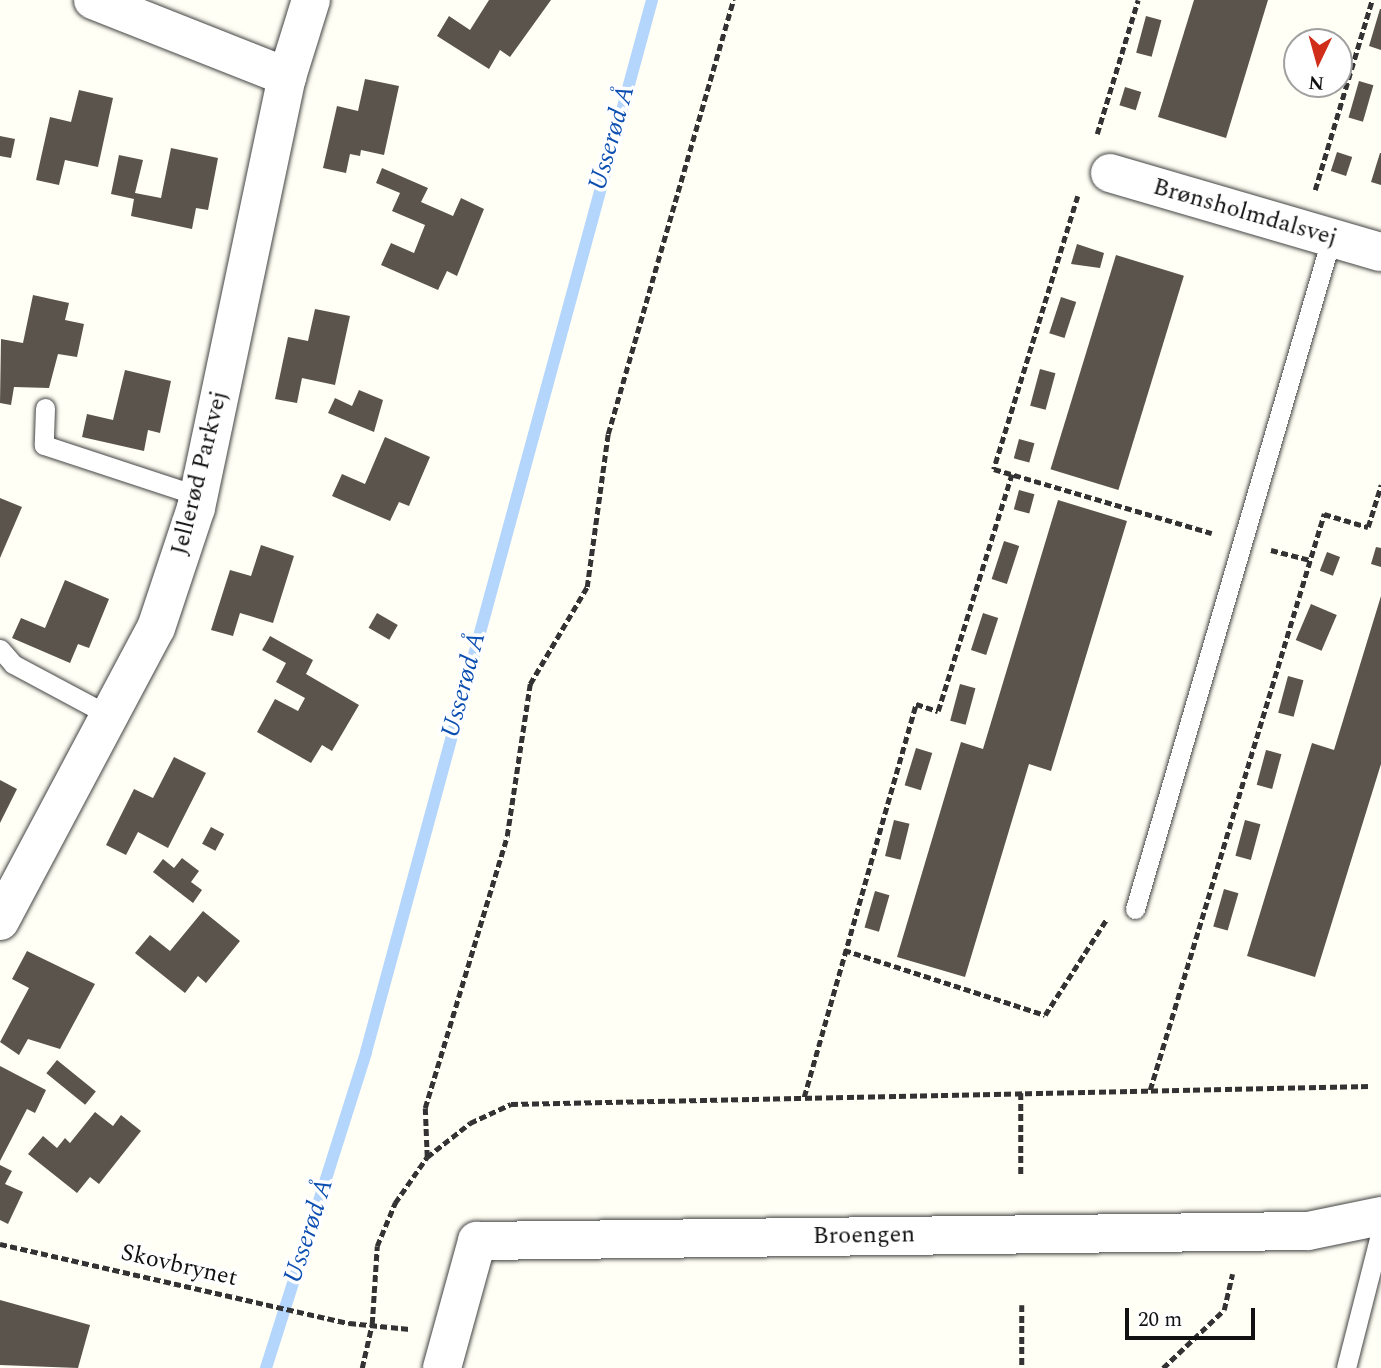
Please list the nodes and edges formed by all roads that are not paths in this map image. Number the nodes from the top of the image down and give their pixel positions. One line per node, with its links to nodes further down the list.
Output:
1 (93, 0): 3 (street)
2 (311, 0): 3 (street, Jellerød Parkvej)
3 (287, 77): 8 (street, Jellerød Parkvej)
4 (1098, 171): 5 (street, Brønsholmdalsvej)
5 (1317, 235): 6 (street, Brønsholmdalsvej); 11 (lane)
6 (1381, 252)
7 (45, 408): 8 (lane)
8 (199, 496): 10 (street, Jellerød Parkvej)
9 (0, 649): 10 (lane)
10 (110, 716): 12 (street, Jellerød Parkvej)
11 (1135, 909)
12 (1, 916)
13 (1381, 1216): 15 (street, Broengen)
14 (1381, 1231): 16 (lane)
15 (442, 1368)
16 (1346, 1368)

